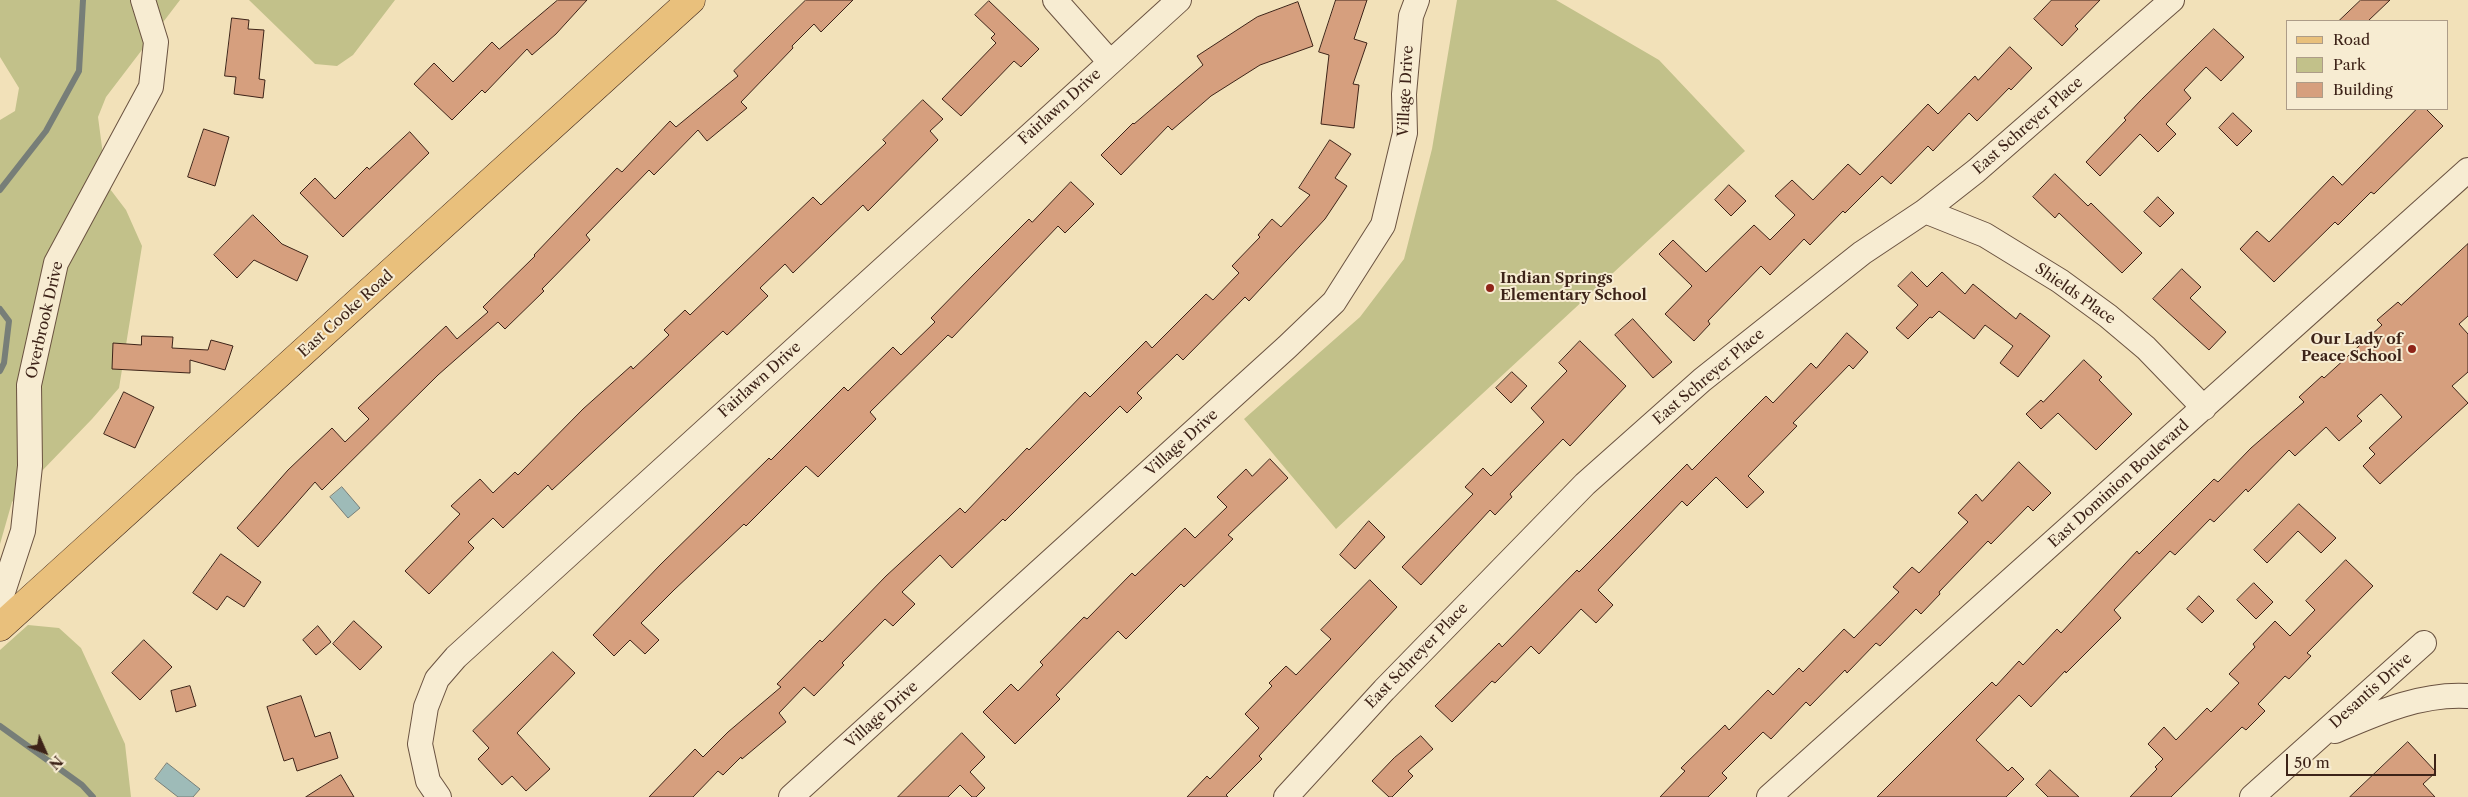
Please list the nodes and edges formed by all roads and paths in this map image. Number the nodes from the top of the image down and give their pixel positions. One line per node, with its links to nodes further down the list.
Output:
1 (143, 0): 11 (street, Overbrook Drive)
2 (691, 0): 12 (main road, East Cooke Road)
3 (1055, 0): 7 (street)
4 (1179, 0): 7 (street, Fairlawn Drive)
5 (1417, 0): 17 (street, Village Drive)
6 (2172, 0): 9 (street, East Schreyer Place)
7 (1110, 62): 16 (street, Fairlawn Drive)
8 (2468, 170): 10 (street, East Dominion Boulevard)
9 (1925, 211): 10 (street, Shields Place); 18 (street, East Schreyer Place)
10 (2204, 408): 19 (street, East Dominion Boulevard)
11 (0, 601)
12 (0, 627)
13 (2424, 643): 15 (street, Desantis Drive)
14 (2468, 696): 15 (street, Desantis Drive)
15 (2317, 739): 20 (street, Desantis Drive)
16 (439, 797)
17 (791, 797)
18 (1286, 797)
19 (1769, 797)
20 (2252, 797)

